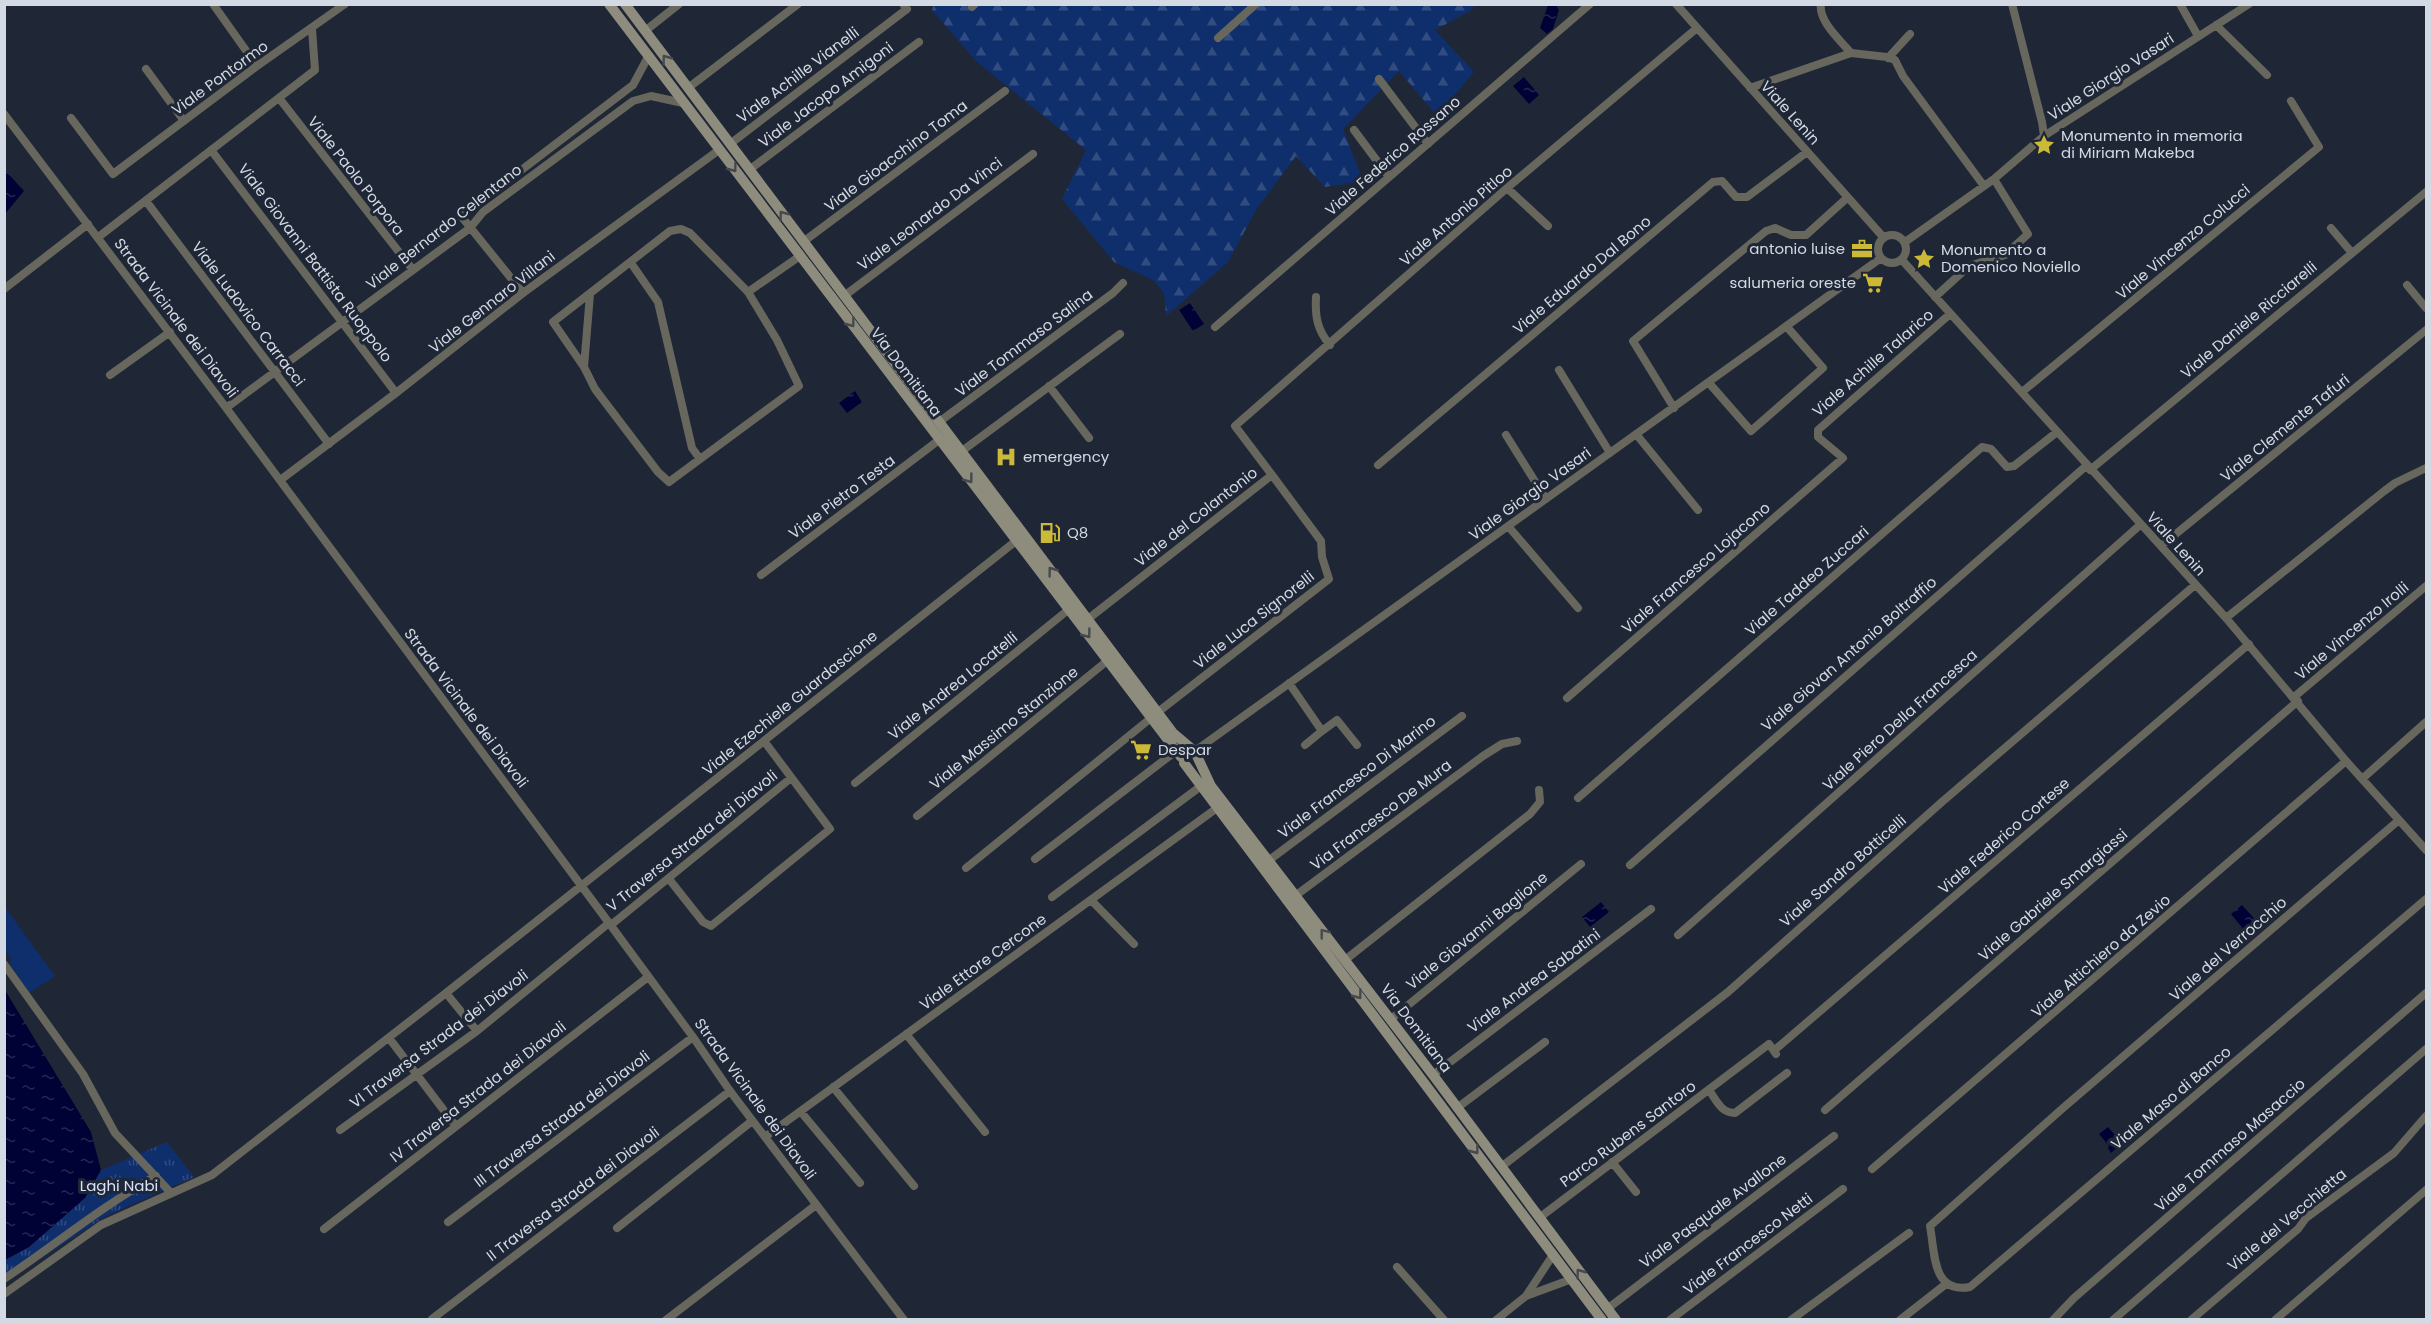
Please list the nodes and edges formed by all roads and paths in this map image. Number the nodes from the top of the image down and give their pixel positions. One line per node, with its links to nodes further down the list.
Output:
1 (213, 4): 26 (street)
2 (345, 4): 17 (street, Viale Pontormo)
3 (609, 4): 24 (main road, Via Domitiana)
4 (625, 4): 18 (main road, Via Domitiana)
5 (679, 4): 18 (street)
6 (798, 4): 30 (street)
7 (903, 4): 41 (street, Viale Achille Vianelli)
8 (1256, 4): 21 (street)
9 (1590, 4): 42 (street, Viale Federico Rossano)
10 (1676, 4): 16 (street, Viale Lenin)
11 (1821, 4): 23 (street)
12 (2012, 4): 40 (street)
13 (2180, 4): 20 (street)
14 (2249, 4): 15 (street, Viale Giorgio Vasari)
15 (2216, 25): 20 (street, Viale Giorgio Vasari); 28 (street)
16 (1696, 28): 31 (street, Viale Lenin); 51 (street, Viale Antonio Pitloo)
17 (312, 29): 26 (street, Viale Pontormo); 33 (street)
18 (645, 31): 30 (main road, Via Domitiana, one-way to 18)
19 (1910, 34): 25 (street)
20 (2198, 36): 40 (street, Viale Giorgio Vasari)
21 (1218, 38)
22 (920, 42): 47 (street, Viale Jacopo Amigoni)
23 (1851, 53): 25 (street); 31 (street)
24 (648, 57): 35 (main road, Via Domitiana); 57 (street, Viale Bernardo Celentano)
25 (1888, 58): 50 (street)
26 (257, 66): 38 (street, Viale Pontormo)
27 (146, 69): 38 (street)
28 (2267, 75)
29 (1379, 79): 42 (street)
30 (688, 88): 41 (main road, Via Domitiana)
31 (1750, 88): 45 (street, Viale Lenin)
32 (1005, 91): 61 (street, Viale Gioacchino Toma)
33 (279, 98): 43 (street); 68 (street, Viale Paolo Porpora)
34 (2291, 101): 93 (street, Viale Vincenzo Colucci)
35 (683, 103): 44 (main road, Via Domitiana); 57 (street, Viale Bernardo Celentano)
36 (4, 114): 55 (street, Strada Vicinale dei Diavoli)
37 (71, 118): 38 (street, Viale Pontormo)
38 (184, 121)
39 (1354, 130): 48 (street)
40 (2044, 136): 49 (street, Viale Giorgio Vasari)
41 (730, 144): 47 (main road, Via Domitiana)
42 (1428, 144): 48 (street, Viale Federico Rossano)
43 (211, 150): 54 (street); 80 (street, Viale Giovanni Battista Ruoppolo)
44 (719, 150): 64 (main road, Via Domitiana, one-way to 64); 72 (street, Viale Gennaro Villani)
45 (1807, 152): 53 (street, Viale Lenin); 109 (street, Viale Eduardo Dal Bono)
46 (1033, 154): 75 (street, Viale Leonardo Da Vinci)
47 (749, 170): 61 (main road, Via Domitiana, one-way to 47)
48 (1389, 177): 81 (street, Viale Federico Rossano)
49 (1994, 179): 50 (street, Viale Giorgio Vasari); 77 (street)
50 (1984, 186): 62 (street, Viale Giorgio Vasari)
51 (1507, 188): 56 (street); 86 (street, Viale Antonio Pitloo)
52 (2427, 192): 63 (street, Viale Daniele Ricciarelli)
53 (1847, 198): 60 (street, Viale Lenin); 96 (street)
54 (146, 201): 59 (street); 89 (street, Viale Ludovico Carracci)
55 (88, 224): 71 (street); 84 (street, Strada Vicinale dei Diavoli)
56 (1548, 226)
57 (470, 228): 68 (street, Viale Bernardo Celentano); 72 (street)
58 (2331, 228): 63 (street)
59 (101, 235)
60 (1884, 238): 62 (street); 65 (street)
61 (803, 242): 75 (main road, Via Domitiana)
62 (1905, 242): 66 (street)
63 (2352, 253): 110 (street, Viale Daniele Ricciarelli)
64 (800, 256): 73 (street); 103 (main road, Via Domitiana, one-way to 103)
65 (1881, 258): 66 (street); 82 (street, Viale Giorgio Vasari)
66 (1902, 260): 77 (street, Viale Lenin)
67 (631, 263): 73 (street); 74 (street); 108 (street)
68 (413, 270): 80 (street, Viale Bernardo Celentano)
69 (1123, 283): 97 (street, Viale Tommaso Salina)
70 (2407, 285): 78 (street)
71 (4, 289)
72 (523, 292): 94 (street, Viale Gennaro Villani)
73 (748, 292): 108 (street)
74 (590, 294): 87 (street); 87 (street)
75 (844, 296): 97 (main road, Via Domitiana)
76 (1316, 297): 86 (street)
77 (1935, 297): 79 (street, Viale Lenin)
78 (2427, 308)
79 (1950, 314): 93 (street, Viale Lenin); 107 (street, Viale Achille Talarico)
80 (342, 322): 89 (street, Viale Bernardo Celentano); 94 (street, Viale Giovanni Battista Ruoppolo)
81 (1215, 327)
82 (1787, 327): 91 (street, Viale Giorgio Vasari); 91 (street)
83 (2427, 330): 119 (street, Viale Clemente Tafuri)
84 (170, 333): 90 (street); 159 (street, Strada Vicinale dei Diavoli)
85 (1120, 334): 92 (street)
86 (1330, 345): 98 (street, Viale Antonio Pitloo)
87 (584, 367): 108 (street)
88 (1559, 370): 106 (street)
89 (274, 371): 95 (street, Viale Bernardo Celentano); 104 (street, Viale Ludovico Carracci)
90 (110, 375)
91 (1709, 383): 96 (street, Viale Giorgio Vasari)
92 (1049, 386): 102 (street); 105 (street)
93 (2022, 392): 99 (street, Viale Lenin)
94 (396, 393): 104 (street, Viale Gennaro Villani)
95 (230, 405)
96 (1674, 408): 100 (street, Viale Giorgio Vasari)
97 (939, 422): 105 (main road, Via Domitiana)
98 (1235, 426): 112 (street, Viale del Colantonio)
99 (2057, 432): 110 (street, Viale Lenin); 148 (street, Viale Taddeo Zuccari)
100 (1636, 434): 106 (street, Viale Giorgio Vasari); 115 (street)
101 (1506, 435): 114 (street)
102 (1089, 438)
103 (939, 440): 118 (main road, Via Domitiana, one-way to 118); 120 (street, Viale Pietro Testa)
104 (329, 444): 113 (street, Viale Gennaro Villani)
105 (962, 451): 126 (main road, Via Domitiana, one-way to 105)
106 (1610, 453): 114 (street, Viale Giorgio Vasari)
107 (1843, 458): 130 (street, Viale Francesco Lojacono)
108 (700, 459)
109 (1378, 465)
110 (2088, 468): 116 (street, Viale Lenin); 156 (street, Viale Giovan Antonio Boltraffio)
111 (2427, 468): 125 (street)
112 (1272, 475): 126 (street, Viale del Colantonio); 132 (street, Viale Luca Signorelli)
113 (283, 478)
114 (1546, 499): 117 (street, Viale Giorgio Vasari)
115 (1698, 510)
116 (2140, 525): 119 (street, Viale Lenin); 166 (street, Viale Piero Della Francesca)
117 (1508, 526): 123 (street); 129 (street, Viale Giorgio Vasari)
118 (1016, 541): 124 (main road, Via Domitiana); 136 (street, Viale Ezechiele Guardascione)
119 (2161, 546): 121 (street, Viale Lenin)
120 (761, 575)
121 (2194, 585): 125 (street, Viale Lenin); 197 (street, Viale Sandro Botticelli)
122 (2427, 586): 131 (street, Viale Vincenzo Irolli)
123 (1578, 608)
124 (1068, 610): 128 (main road, Via Domitiana, one-way to 128); 145 (street, Viale Andrea Locatelli)
125 (2226, 618): 127 (street, Viale Lenin)
126 (1088, 619): 132 (main road, Via Domitiana)
127 (2249, 644): 131 (street, Viale Lenin); 184 (street, Viale Federico Cortese)
128 (1107, 661): 132 (main road, Via Domitiana); 150 (street, Viale Massimo Stanzione)
129 (1289, 683): 135 (street); 140 (street, Viale Giorgio Vasari)
130 (1567, 698)
131 (2296, 699): 142 (street, Viale Lenin); 187 (street, Viale Gabriele Smargiassi)
132 (1154, 715): 140 (main road, Via Domitiana); 141 (main road, Via Domitiana); 157 (street)
133 (1462, 716): 154 (street, Viale Francesco Di Marino)
134 (2427, 722): 144 (street)
135 (1322, 731): 138 (street); 139 (street)
136 (764, 741): 143 (street); 159 (street, Viale Ezechiele Guardascione)
137 (1517, 741): 160 (street, Via Francesco De Mura)
138 (1305, 745)
139 (1357, 745)
140 (1194, 751): 141 (main road); 154 (main road, Via Domitiana)
141 (1180, 757): 146 (main road, Via Domitiana); 153 (street)
142 (2346, 761): 144 (street, Viale Lenin); 198 (street, Viale Altichiero da Zevio)
143 (791, 778): 158 (street, V Traversa Strada dei Diavoli); 158 (street)
144 (2362, 779): 151 (street, Viale Lenin)
145 (855, 783)
146 (1201, 786): 149 (main road, Via Domitiana); 161 (street)
147 (1539, 790): 168 (street)
148 (1578, 798)
149 (1217, 808): 163 (street, Viale Ettore Cercone); 212 (main road, Via Domitiana, one-way to 212)
150 (917, 816)
151 (2399, 820): 152 (street, Viale Lenin); 216 (street, Viale del Verrocchio)
152 (2427, 850)
153 (1035, 859)
154 (1268, 861): 160 (main road, Via Domitiana)
155 (1581, 864): 173 (street, Viale Giovanni Baglione)
156 (1630, 865)
157 (966, 868)
158 (669, 879): 165 (street, V Traversa Strada dei Diavoli)
159 (581, 886): 165 (street, Strada Vicinale dei Diavoli); 171 (street, Viale Ezechiele Guardascione)
160 (1295, 896): 168 (main road, Via Domitiana, one-way to 160)
161 (1052, 897)
162 (2427, 899): 216 (street, Viale Maso di Banco)
163 (1091, 900): 167 (street); 175 (street, Viale Ettore Cercone)
164 (1651, 909): 182 (street, Viale Andrea Sabatini)
165 (610, 924): 170 (street, Strada Vicinale dei Diavoli); 174 (street, VI Traversa Strada dei Diavoli)
166 (1678, 935)
167 (1134, 944)
168 (1345, 960): 173 (main road, Via Domitiana)
169 (4, 964): 199 (street)
170 (648, 977): 176 (street, Strada Vicinale dei Diavoli); 191 (street, IV Traversa Strada dei Diavoli)
171 (446, 993): 174 (street); 177 (street, Viale Ezechiele Guardascione)
172 (2427, 993): 230 (street, Viale Tommaso Masaccio)
173 (1390, 1019): 182 (main road, Via Domitiana)
174 (477, 1031): 180 (street, VI Traversa Strada dei Diavoli)
175 (906, 1034): 183 (street, Viale Ettore Cercone); 193 (street)
176 (693, 1037): 185 (street, Strada Vicinale dei Diavoli); 208 (street, III Traversa Strada dei Diavoli)
177 (389, 1038): 180 (street); 205 (street, Viale Ezechiele Guardascione)
178 (1545, 1042): 186 (street)
179 (2427, 1049): 231 (street)
180 (416, 1074): 191 (street); 192 (street, VI Traversa Strada dei Diavoli)
181 (1786, 1074): 184 (street, Parco Rubens Santoro)
182 (1433, 1075): 186 (main road, Via Domitiana)
183 (833, 1087): 188 (street, Viale Ettore Cercone); 201 (street)
184 (1709, 1090): 196 (street, Parco Rubens Santoro)
185 (730, 1091): 190 (street, Strada Vicinale dei Diavoli); 220 (street, II Traversa Strada dei Diavoli)
186 (1457, 1108): 197 (main road, Via Domitiana)
187 (1825, 1110)
188 (801, 1112): 195 (street, Viale Ettore Cercone); 200 (street)
189 (2427, 1116): 232 (street, Viale del Vecchietta)
190 (752, 1121): 195 (street, Strada Vicinale dei Diavoli); 209 (street)
191 (455, 1125): 210 (street, IV Traversa Strada dei Diavoli)
192 (340, 1130)
193 (985, 1132)
194 (1834, 1136): 219 (street, Viale Pasquale Avallone)
195 (765, 1137): 206 (street, Strada Vicinale dei Diavoli)
196 (1612, 1162): 204 (street); 207 (street, Parco Rubens Santoro)
197 (1501, 1167): 207 (main road, Via Domitiana)
198 (1872, 1169)
199 (156, 1176): 205 (street); 214 (street)
200 (860, 1183)
201 (914, 1186)
202 (1843, 1189): 227 (street, Viale Francesco Netti)
203 (2427, 1190): 233 (street)
204 (1636, 1192)
205 (171, 1193): 217 (street, Viale Ezechiele Guardascione)
206 (816, 1205): 221 (street); 222 (street, Strada Vicinale dei Diavoli)
207 (1539, 1218): 219 (main road, Via Domitiana, one-way to 207)
208 (448, 1222)
209 (617, 1228)
210 (324, 1229)
211 (1909, 1233): 228 (street)
212 (1554, 1255): 215 (main road, Via Domitiana); 218 (street)
213 (1397, 1266): 223 (street)
214 (4, 1279)
215 (1572, 1279): 218 (street); 225 (main road, Via Domitiana)
216 (1946, 1284): 229 (street)
217 (4, 1294)
218 (1526, 1296): 224 (street)
219 (1608, 1309): 226 (main road, Via Domitiana)
220 (432, 1319)
221 (666, 1320)
222 (904, 1320)
223 (1444, 1320)
224 (1496, 1320)
225 (1602, 1320)
226 (1616, 1320)
227 (1670, 1320)
228 (1791, 1320)
229 (1900, 1320)
230 (2053, 1320)
231 (2113, 1320)
232 (2191, 1320)
233 (2275, 1320)

